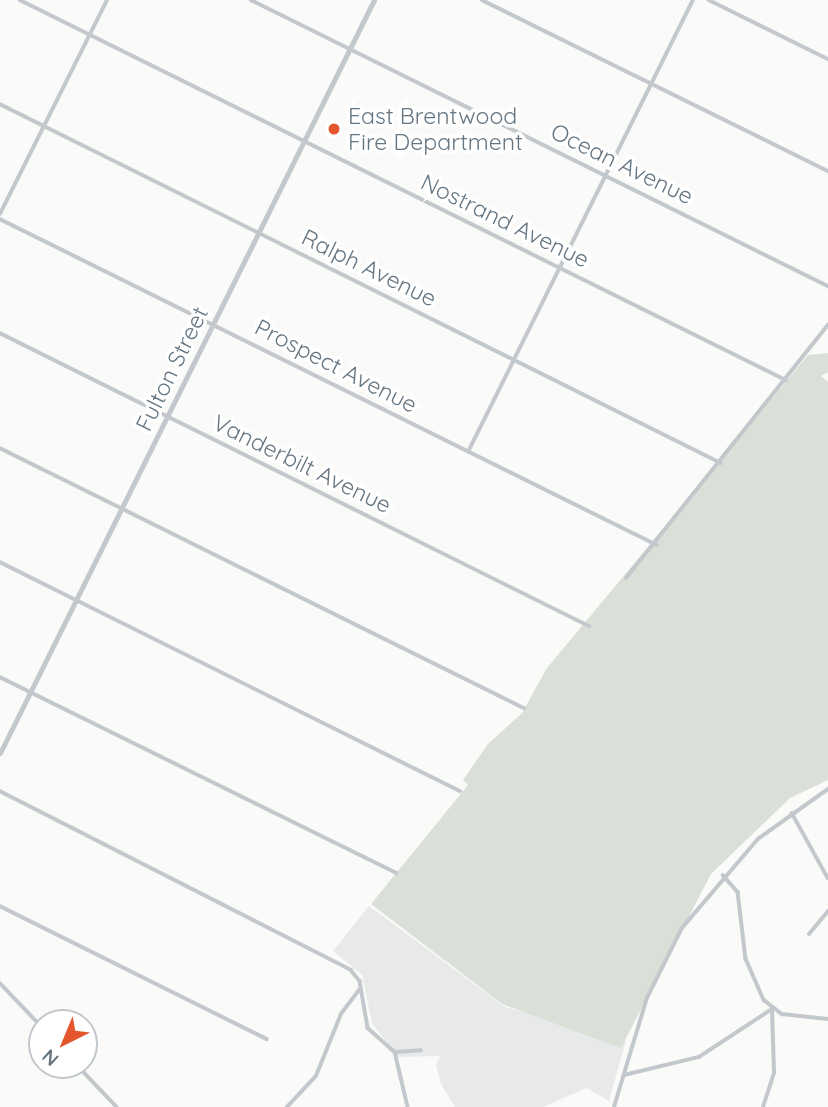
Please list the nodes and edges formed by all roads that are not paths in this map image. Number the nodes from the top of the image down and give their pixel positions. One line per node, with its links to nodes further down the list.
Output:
1 (20, 0): 8 (street, Nostrand Avenue)
2 (107, 0): 8 (street)
3 (251, 0): 9 (street, Ocean Avenue)
4 (374, 0): 9 (street, Fulton Street)
5 (482, 0): 11 (street)
6 (692, 0): 11 (street)
7 (709, 0): 10 (street)
8 (90, 34): 13 (street); 14 (street, Nostrand Avenue)
9 (350, 49): 14 (street, Fulton Street); 16 (street, Ocean Avenue)
10 (828, 59)
11 (651, 84): 15 (street); 16 (street)
12 (0, 104): 13 (street, Ralph Avenue)
13 (44, 126): 17 (street); 19 (street, Ralph Avenue)
14 (304, 140): 19 (street, Fulton Street); 20 (street, Nostrand Avenue)
15 (828, 171)
16 (605, 175): 20 (street); 21 (street, Ocean Avenue)
17 (0, 214)
18 (0, 219): 22 (street, Prospect Avenue)
19 (259, 233): 22 (street, Fulton Street); 25 (street, Ralph Avenue)
20 (560, 268): 25 (street); 26 (street, Nostrand Avenue)
21 (828, 286)
22 (214, 324): 27 (street, Fulton Street); 29 (street, Prospect Avenue)
23 (828, 325): 26 (street)
24 (0, 333): 27 (street, Vanderbilt Avenue)
25 (514, 360): 29 (street); 30 (street, Ralph Avenue)
26 (786, 380): 30 (street)
27 (168, 417): 31 (street, Fulton Street); 36 (street, Vanderbilt Avenue)
28 (0, 448): 31 (street)
29 (468, 452): 32 (street, Prospect Avenue)
30 (721, 463): 32 (street)
31 (122, 509): 35 (street, Fulton Street); 39 (street)
32 (657, 545): 34 (street)
33 (0, 562): 35 (street)
34 (626, 578)
35 (76, 600): 38 (street, Fulton Street); 43 (street)
36 (589, 626)
37 (0, 677): 38 (street)
38 (30, 692): 40 (street, Fulton Street); 45 (street)
39 (524, 708)
40 (0, 753)
41 (828, 789): 44 (street)
42 (0, 791): 52 (street)
43 (460, 791)
44 (791, 812): 46 (street); 47 (street)
45 (396, 873)
46 (723, 876): 53 (street); 59 (street)
47 (828, 878)
48 (0, 906): 56 (street)
49 (828, 911): 50 (street)
50 (809, 934)
51 (0, 983): 54 (street)
52 (360, 989): 58 (street); 61 (street)
53 (772, 1009): 55 (street); 59 (street); 67 (street)
54 (28, 1012)
55 (828, 1019)
56 (267, 1039)
57 (421, 1050): 58 (street)
58 (395, 1052): 65 (street)
59 (624, 1075): 66 (street)
60 (90, 1079): 62 (street)
61 (295, 1102): 63 (street); 64 (street)
62 (117, 1107)
63 (287, 1107)
64 (298, 1107)
65 (408, 1107)
66 (614, 1107)
67 (763, 1107)

